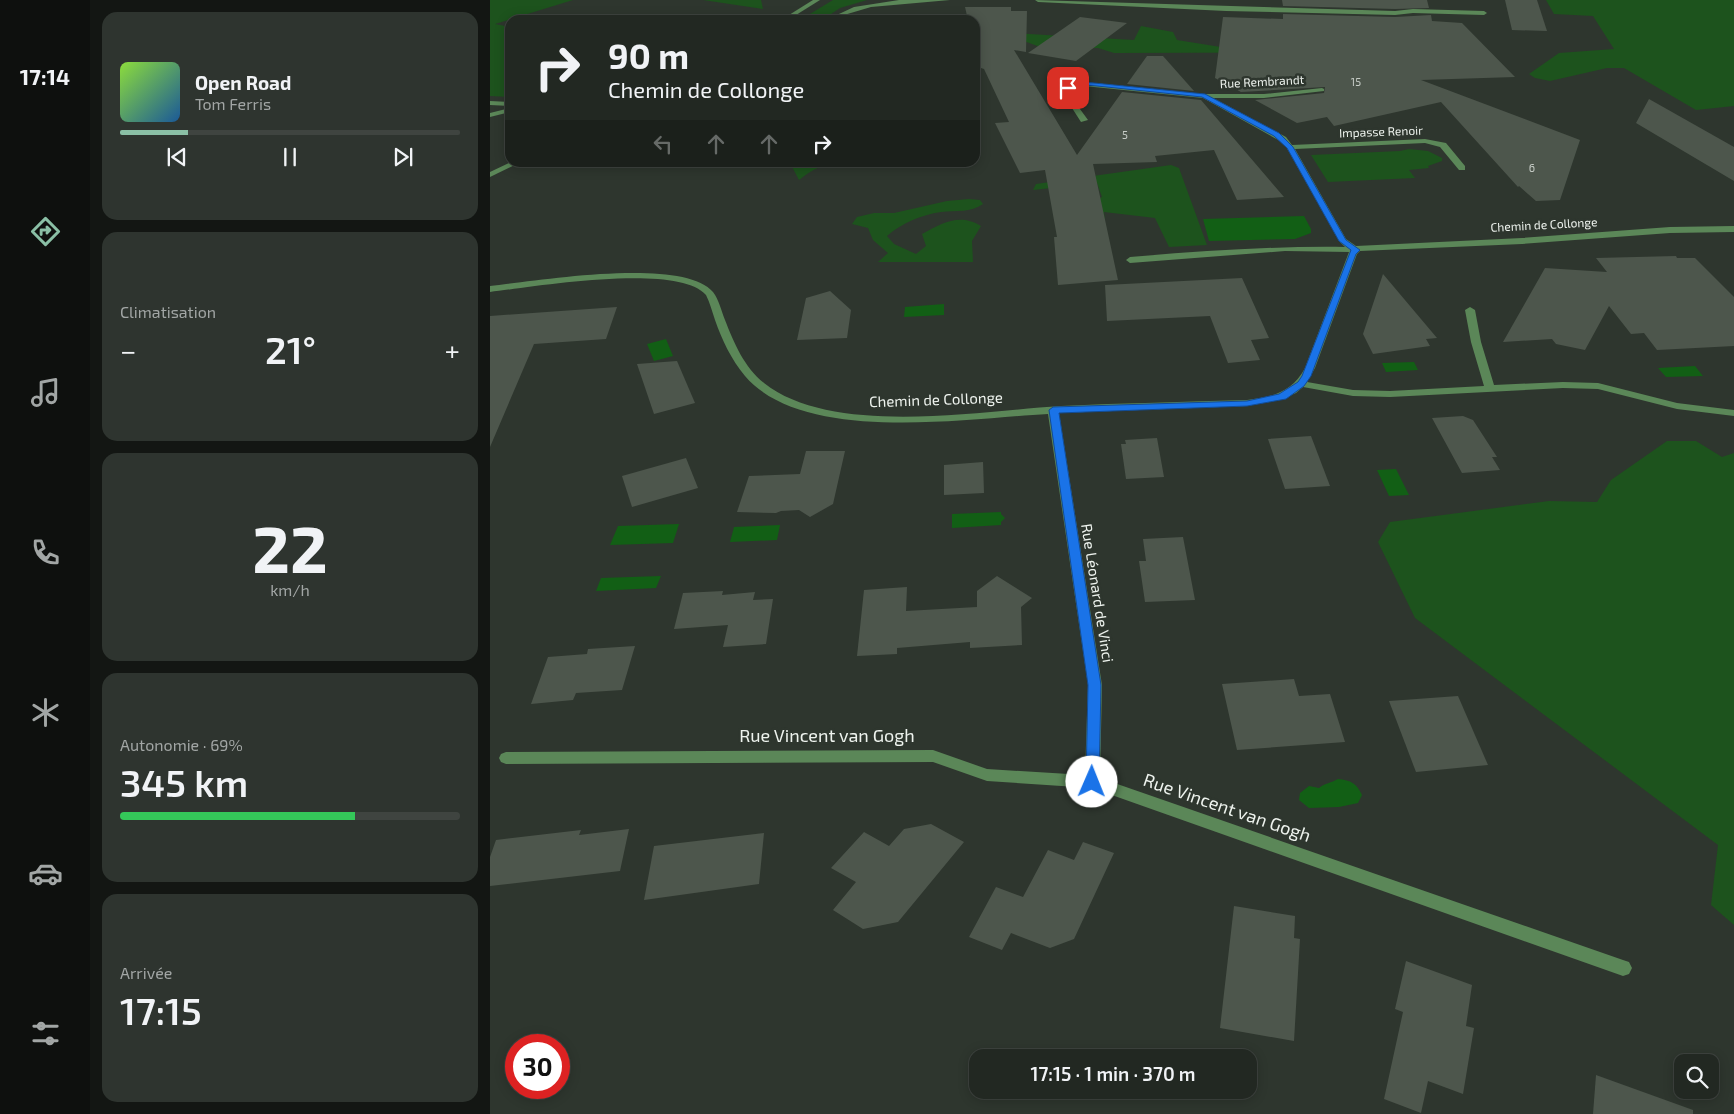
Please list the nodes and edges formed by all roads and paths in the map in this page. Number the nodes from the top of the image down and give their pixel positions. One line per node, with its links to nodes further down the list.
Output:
1 (817, 0): 5 (street)
2 (947, 0): 6 (street)
3 (1038, 0): 4 (street)
4 (1484, 12)
5 (792, 15)
6 (838, 15)
7 (1322, 90): 8 (street, Rue Rembrandt)
8 (1203, 96): 13 (street, Rue Rembrandt); 14 (street, Rue Rembrandt)
9 (490, 103): 10 (street)
10 (505, 104)
11 (505, 111): 12 (street)
12 (490, 115)
13 (1084, 120)
14 (1290, 147): 16 (street, Impasse Renoir); 19 (street, Rue Rembrandt)
15 (507, 167): 17 (street)
16 (1462, 168)
17 (490, 175)
18 (1734, 230): 19 (street, Chemin de Collonge)
19 (1356, 250): 20 (street, Chemin de Collonge); 23 (street)
20 (1130, 260)
21 (490, 289): 25 (street, Chemin de Collonge)
22 (1470, 310): 24 (street)
23 (1301, 384): 24 (street); 25 (street, Chemin de Collonge)
24 (1490, 389): 26 (street)
25 (1053, 410): 28 (street, Rue Léonard de Vinci)
26 (1734, 413)
27 (506, 758): 28 (street, Rue Vincent van Gogh)
28 (1092, 782): 29 (street, Rue Vincent van Gogh)
29 (1623, 968)

